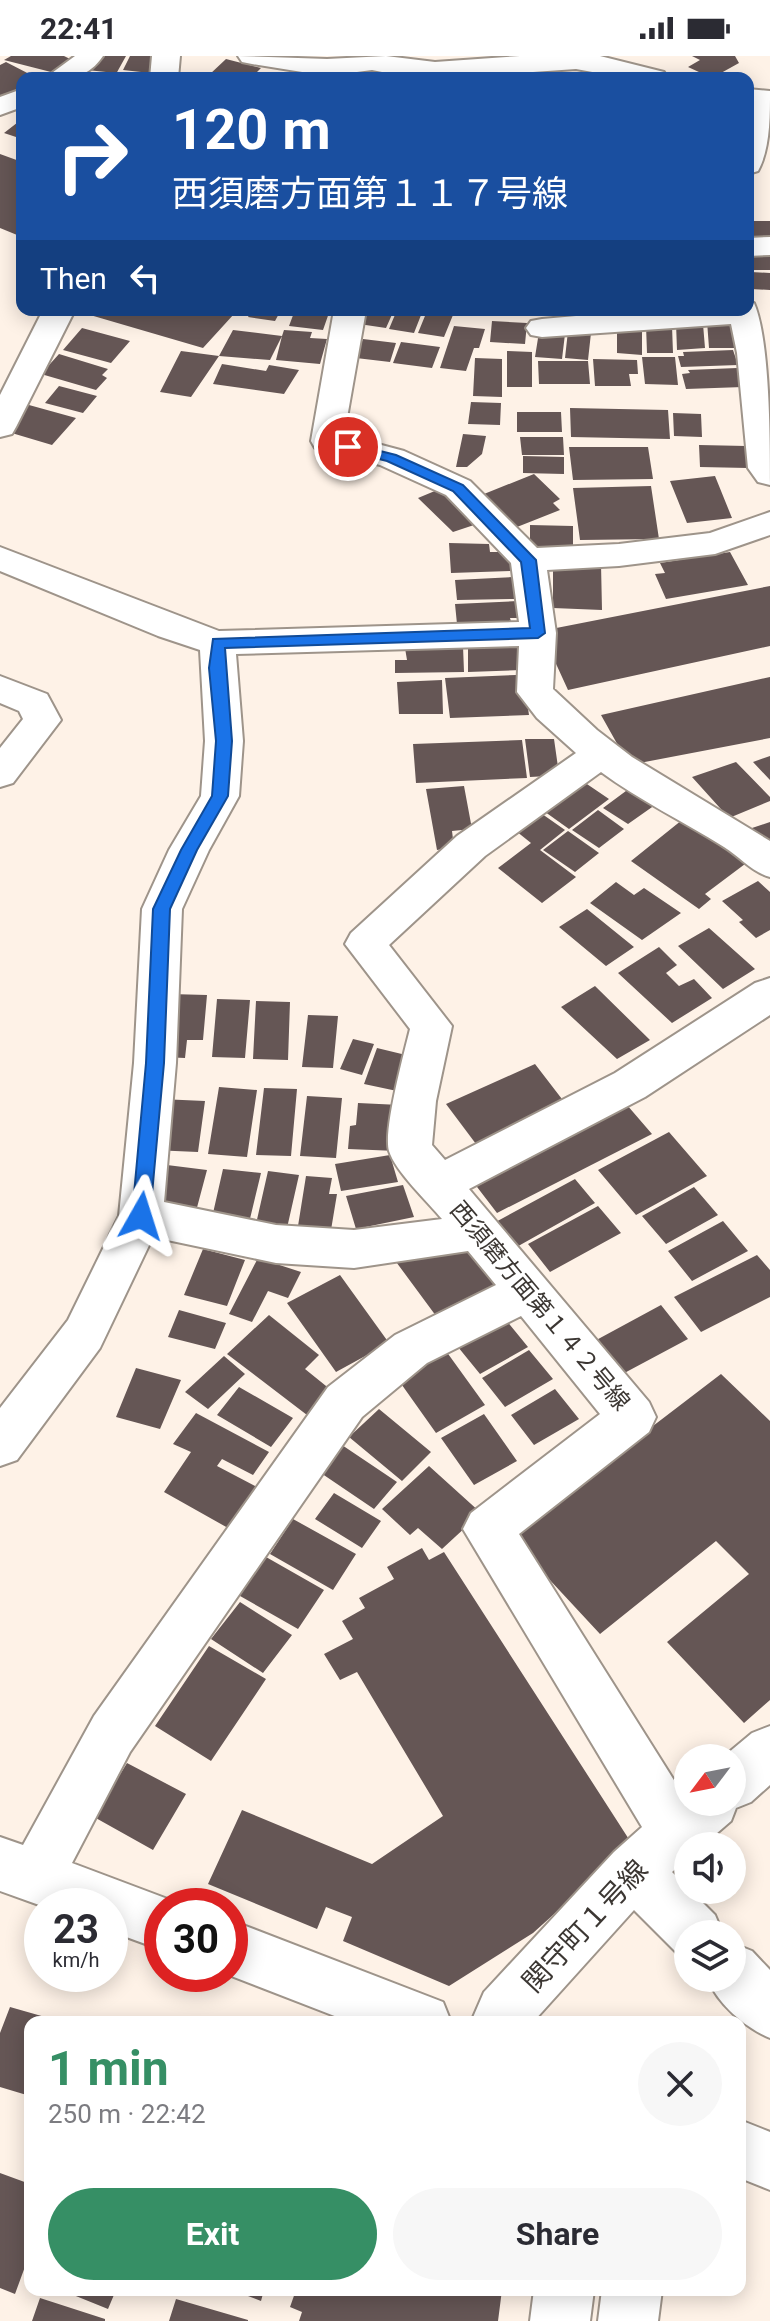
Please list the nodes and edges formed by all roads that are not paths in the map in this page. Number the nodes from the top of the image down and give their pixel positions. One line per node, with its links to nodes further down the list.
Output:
1 (88, 56): 4 (street)
2 (252, 56): 3 (street)
3 (379, 66): 5 (street)
4 (70, 72)
5 (635, 72)
6 (756, 98): 7 (street)
7 (758, 148)
8 (55, 316): 13 (street)
9 (349, 316): 18 (street)
10 (662, 316): 12 (street)
11 (744, 316): 15 (street)
12 (542, 328)
13 (10, 392): 14 (street)
14 (0, 427)
15 (770, 475)
16 (770, 523): 18 (street)
17 (0, 558): 20 (street)
18 (528, 560): 19 (street)
19 (538, 633): 20 (street); 22 (street)
20 (218, 643): 27 (street)
21 (0, 688): 23 (street)
22 (600, 754): 24 (street); 26 (street)
23 (0, 774)
24 (770, 863)
25 (770, 994): 26 (street, 西須磨方面第１４２号線)
26 (439, 1184): 28 (street, 西須磨方面第１４２号線)
27 (141, 1216): 28 (street); 30 (street)
28 (476, 1228): 29 (street, 西須磨方面第１４２号線)
29 (528, 1291): 33 (street, 西須磨方面第１４２号線); 34 (street)
30 (0, 1445)
31 (770, 1751): 32 (street)
32 (746, 1772)
33 (694, 1818): 35 (street, 関守町１号線)
34 (17, 1870): 36 (street)
35 (633, 1871): 37 (street); 42 (street, 関守町１号線)
36 (144, 1916)
37 (682, 1920)
38 (248, 1955): 41 (street)
39 (746, 1985): 40 (street)
40 (770, 2010)
41 (407, 2016)
42 (502, 2016)
43 (746, 2151): 44 (street)
44 (770, 2161)
45 (563, 2296): 47 (street)
46 (631, 2296): 48 (street)
47 (560, 2321)
48 (628, 2321)

